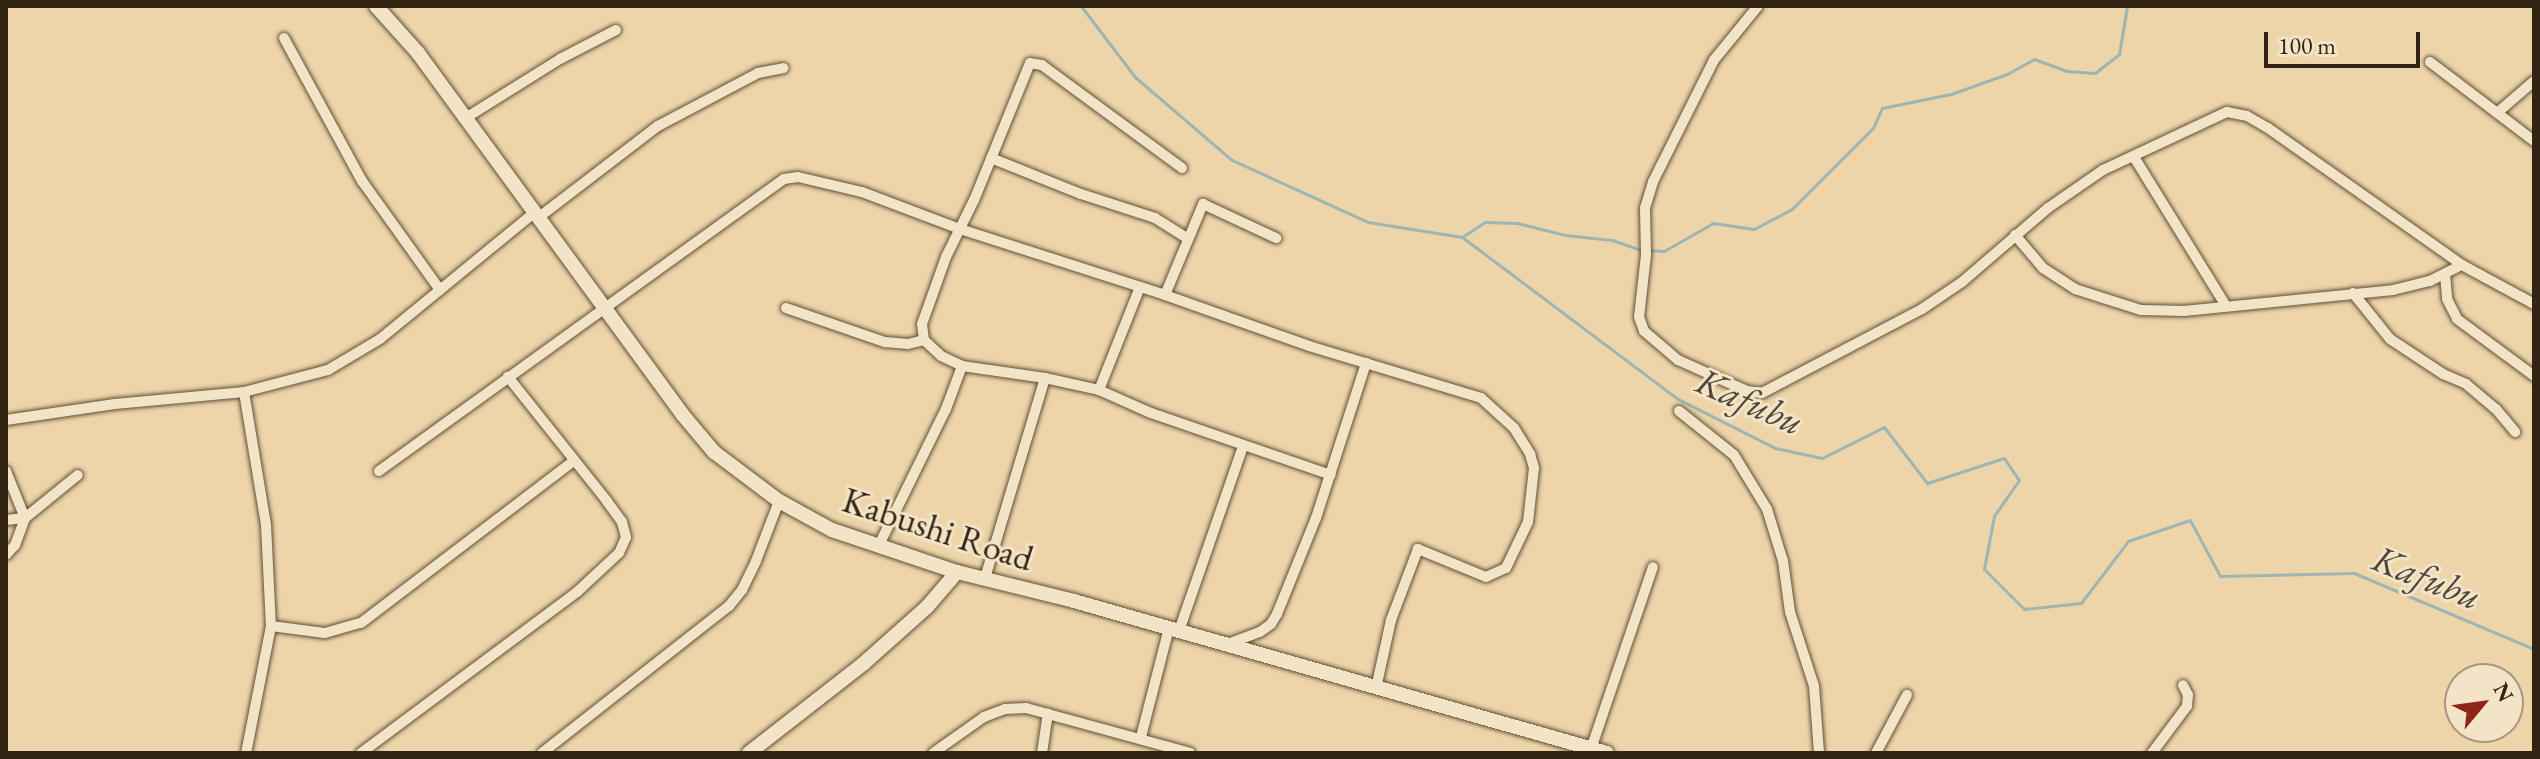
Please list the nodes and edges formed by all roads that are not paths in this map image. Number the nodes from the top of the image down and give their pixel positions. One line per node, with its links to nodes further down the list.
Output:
1 (376, 6): 9 (main road, Kabushi Road)
2 (1758, 6): 16 (street)
3 (616, 30): 9 (street)
4 (284, 38): 22 (street)
5 (2430, 62): 8 (street)
6 (784, 68): 14 (street)
7 (2534, 81): 8 (street)
8 (2497, 113): 10 (street)
9 (464, 119): 14 (main road, Kabushi Road)
10 (2534, 141)
11 (2134, 157): 16 (street); 19 (street); 26 (street)
12 (991, 158): 13 (street); 15 (street); 17 (street)
13 (1182, 168)
14 (536, 216): 22 (street); 27 (main road, Kabushi Road)
15 (960, 229): 21 (street); 27 (street); 29 (street)
16 (2015, 235): 26 (street)
17 (1187, 238): 18 (street); 24 (street)
18 (1276, 238)
19 (2462, 265): 20 (street); 25 (street)
20 (2445, 274): 23 (street); 32 (street)
21 (1140, 287): 24 (street); 35 (street)
22 (440, 290): 36 (street)
23 (2353, 293): 26 (street); 39 (street)
24 (1165, 295): 30 (street)
25 (2534, 304)
26 (2226, 306)
27 (605, 308): 33 (street); 46 (main road, Kabushi Road)
28 (786, 308): 29 (street)
29 (924, 340): 31 (street)
30 (1366, 363): 45 (street); 58 (street)
31 (962, 366): 34 (street); 49 (street)
32 (2534, 376)
33 (508, 377): 41 (street); 43 (street)
34 (1045, 378): 35 (street); 53 (street)
35 (1099, 390): 40 (street)
36 (244, 392): 38 (street); 54 (street)
37 (1679, 411): 71 (street)
38 (6, 420)
39 (2515, 432)
40 (1243, 446): 45 (street); 55 (street)
41 (574, 461): 54 (street); 64 (street)
42 (6, 471): 47 (street)
43 (379, 471)
44 (78, 475): 47 (street)
45 (1331, 475): 56 (street)
46 (779, 501): 49 (main road, Kabushi Road); 65 (street)
47 (25, 518): 48 (street); 50 (street)
48 (6, 520)
49 (878, 547): 52 (main road, Kabushi Road)
50 (6, 555)
51 (1653, 567): 62 (street)
52 (957, 572): 53 (main road, Kabushi Road); 66 (main road)
53 (985, 578): 55 (main road, Kabushi Road)
54 (271, 626): 63 (street)
55 (1174, 630): 56 (main road, Kabushi Road); 61 (street)
56 (1227, 645): 58 (main road, Kabushi Road)
57 (2183, 685): 73 (street)
58 (1376, 688): 62 (main road, Kabushi Road)
59 (1907, 695): 72 (street)
60 (1048, 713): 61 (street); 67 (street); 68 (street)
61 (1141, 737): 69 (street)
62 (1591, 749): 70 (main road, Kabushi Road)
63 (246, 753)
64 (361, 753)
65 (542, 753)
66 (749, 753)
67 (933, 753)
68 (1042, 753)
69 (1190, 753)
70 (1607, 753)
71 (1819, 753)
72 (1876, 753)
73 (2152, 753)

